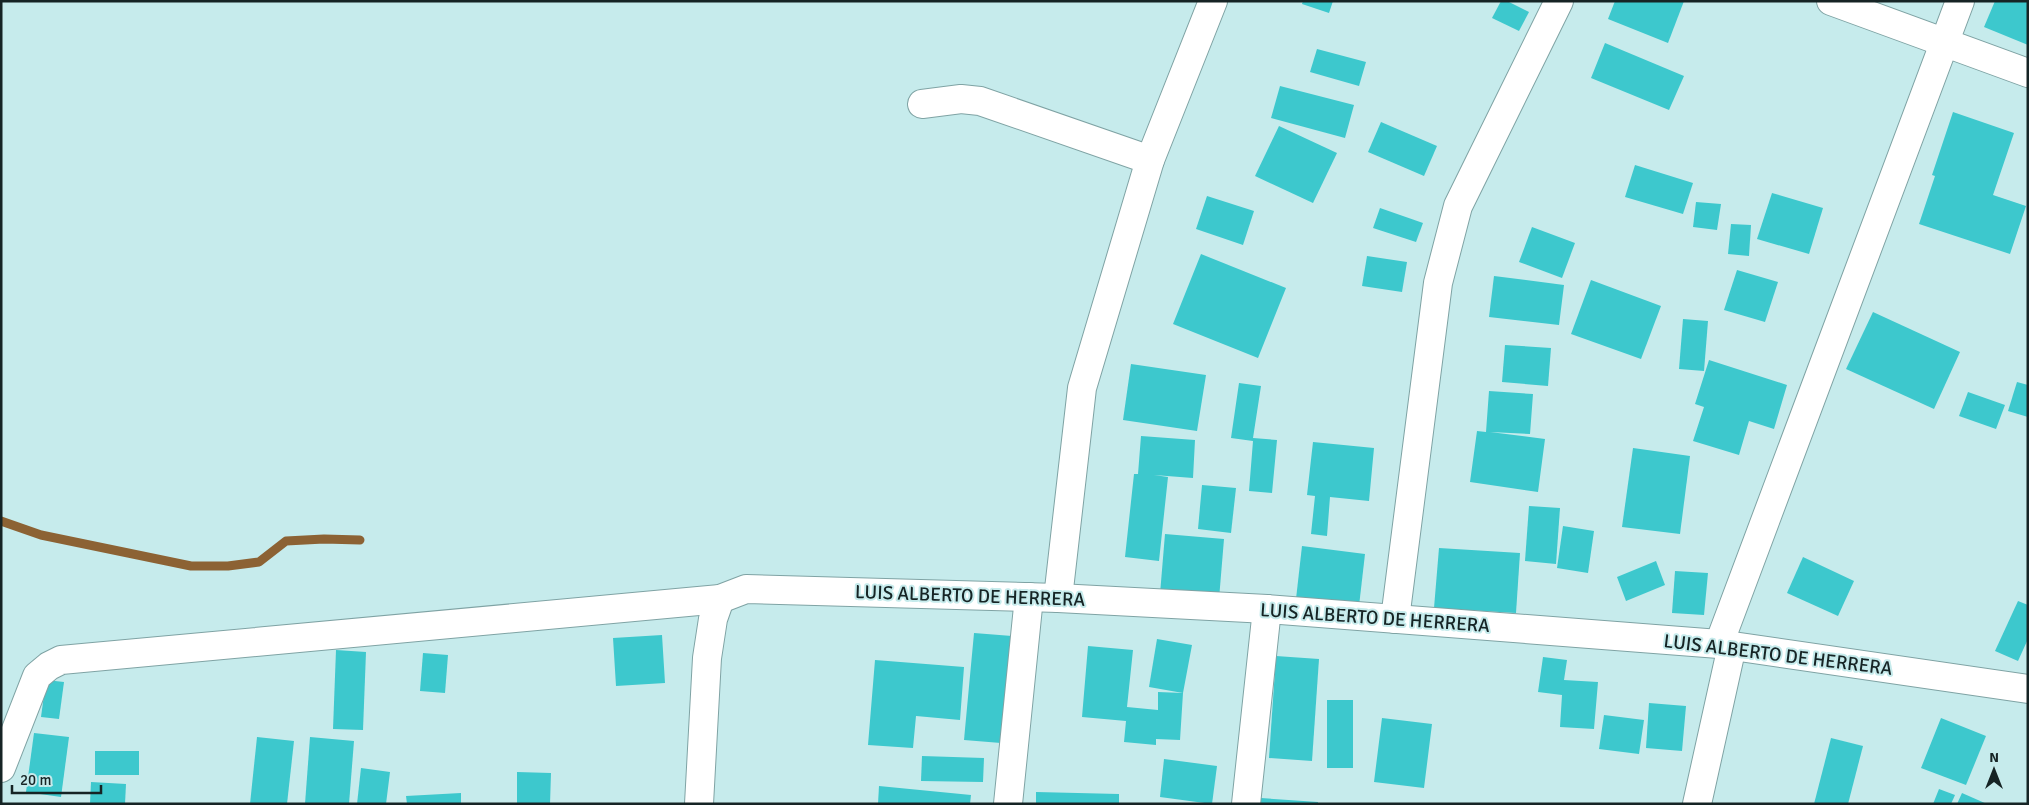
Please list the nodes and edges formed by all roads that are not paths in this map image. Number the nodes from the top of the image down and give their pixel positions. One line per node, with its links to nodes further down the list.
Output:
1 (1213, 1): 8 (street)
2 (1559, 1): 13 (street)
3 (1831, 1): 5 (street)
4 (1960, 1): 5 (street)
5 (1944, 43): 6 (street); 14 (street)
6 (2028, 73)
7 (922, 104): 8 (street)
8 (1150, 160): 10 (street)
9 (1029, 597): 10 (street, LUIS ALBERTO DE HERRERA); 11 (street, LUIS ALBERTO DE HERRERA); 18 (street)
10 (1058, 598): 12 (street, LUIS ALBERTO DE HERRERA)
11 (720, 599): 16 (street, LUIS ALBERTO DE HERRERA); 17 (street)
12 (1268, 609): 13 (street, LUIS ALBERTO DE HERRERA); 19 (street)
13 (1395, 619): 14 (street, LUIS ALBERTO DE HERRERA)
14 (1726, 645): 15 (street, LUIS ALBERTO DE HERRERA); 20 (street)
15 (2028, 689)
16 (1, 768)
17 (699, 804)
18 (1008, 804)
19 (1246, 804)
20 (1697, 804)

